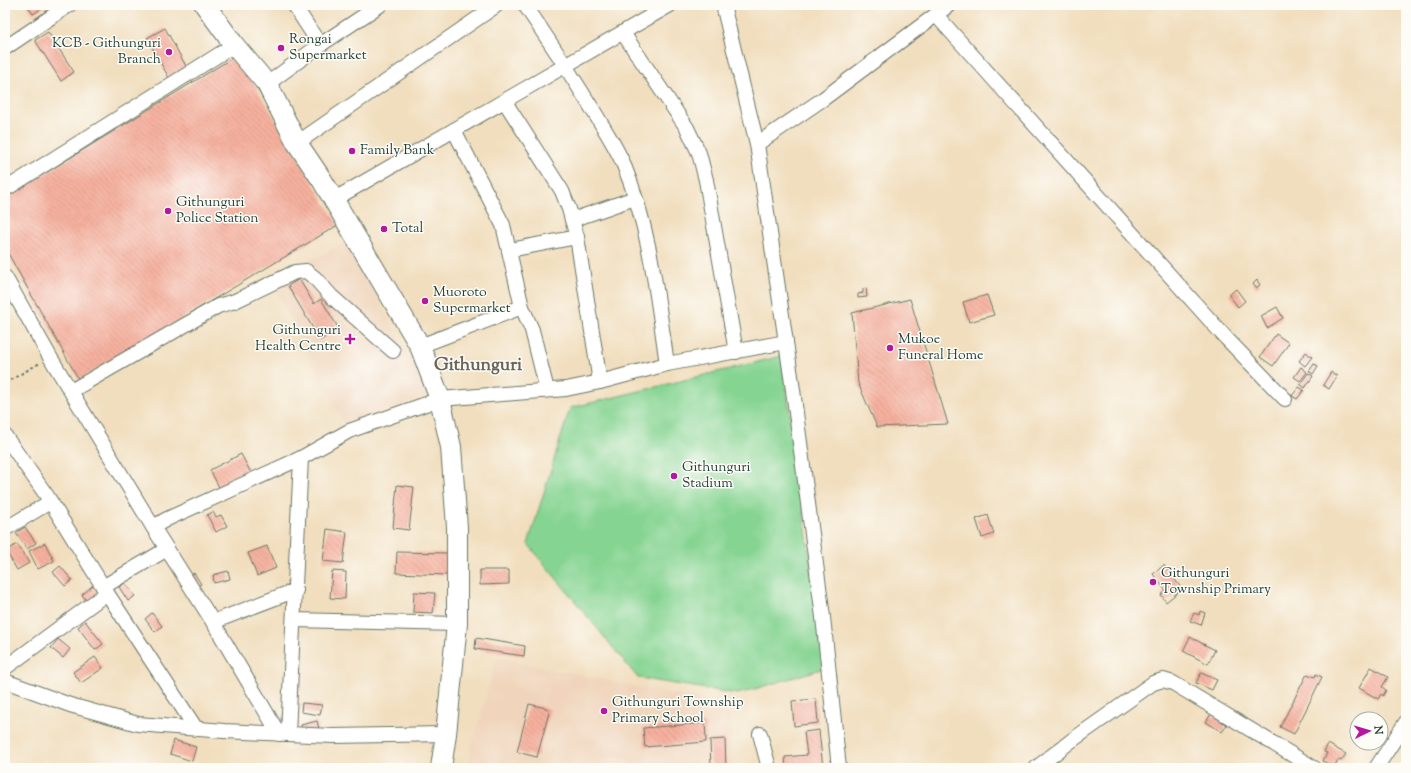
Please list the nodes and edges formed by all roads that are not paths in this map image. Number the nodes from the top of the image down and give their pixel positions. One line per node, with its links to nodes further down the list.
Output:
1 (69, 5): 15 (street)
2 (205, 5): 13 (main road)
3 (294, 5): 14 (street)
4 (380, 5): 10 (street)
5 (497, 5): 20 (street)
6 (526, 5): 16 (street)
7 (670, 5): 12 (street)
8 (723, 5): 21 (street)
9 (950, 5): 11 (street)
10 (359, 11): 14 (street)
11 (936, 15): 21 (street); 39 (street)
12 (623, 33): 16 (street); 33 (street)
13 (234, 45): 17 (main road); 22 (street)
14 (320, 45): 17 (street)
15 (5, 48)
16 (566, 66): 18 (street); 23 (street)
17 (267, 84): 20 (main road)
18 (505, 102): 19 (street); 25 (street)
19 (454, 130): 24 (street); 27 (street)
20 (298, 143): 24 (main road)
21 (757, 144): 30 (street)
22 (6, 186)
23 (635, 198): 25 (street); 34 (street)
24 (333, 200): 31 (main road)
25 (572, 220): 26 (street)
26 (577, 237): 27 (street); 35 (street)
27 (510, 250): 29 (street)
28 (5, 277): 37 (street)
29 (522, 307): 31 (street); 36 (street)
30 (786, 342): 33 (street); 60 (street)
31 (420, 346): 38 (main road)
32 (393, 351): 37 (street)
33 (736, 352): 34 (street)
34 (667, 364): 35 (street)
35 (600, 382): 36 (street)
36 (547, 390): 38 (street)
37 (71, 391): 43 (street)
38 (440, 399): 41 (street); 50 (main road)
39 (1285, 399)
40 (5, 436): 42 (street)
41 (301, 458): 43 (street); 47 (street)
42 (50, 502): 44 (street); 46 (street)
43 (153, 527): 45 (street)
44 (5, 529)
45 (167, 549): 46 (street); 49 (street)
46 (105, 590): 51 (street); 54 (street)
47 (296, 590): 48 (street); 49 (street)
48 (294, 620): 50 (street); 55 (street)
49 (213, 622): 55 (street)
50 (457, 624): 56 (main road)
51 (5, 668)
52 (5, 681): 54 (street)
53 (1406, 722): 63 (street)
54 (195, 727): 55 (street)
55 (284, 734): 56 (street)
56 (446, 734): 58 (main road)
57 (760, 734): 59 (street)
58 (441, 768)
59 (769, 768)
60 (839, 768)
61 (1036, 768): 62 (street)
62 (1314, 768)
63 (1376, 768)

